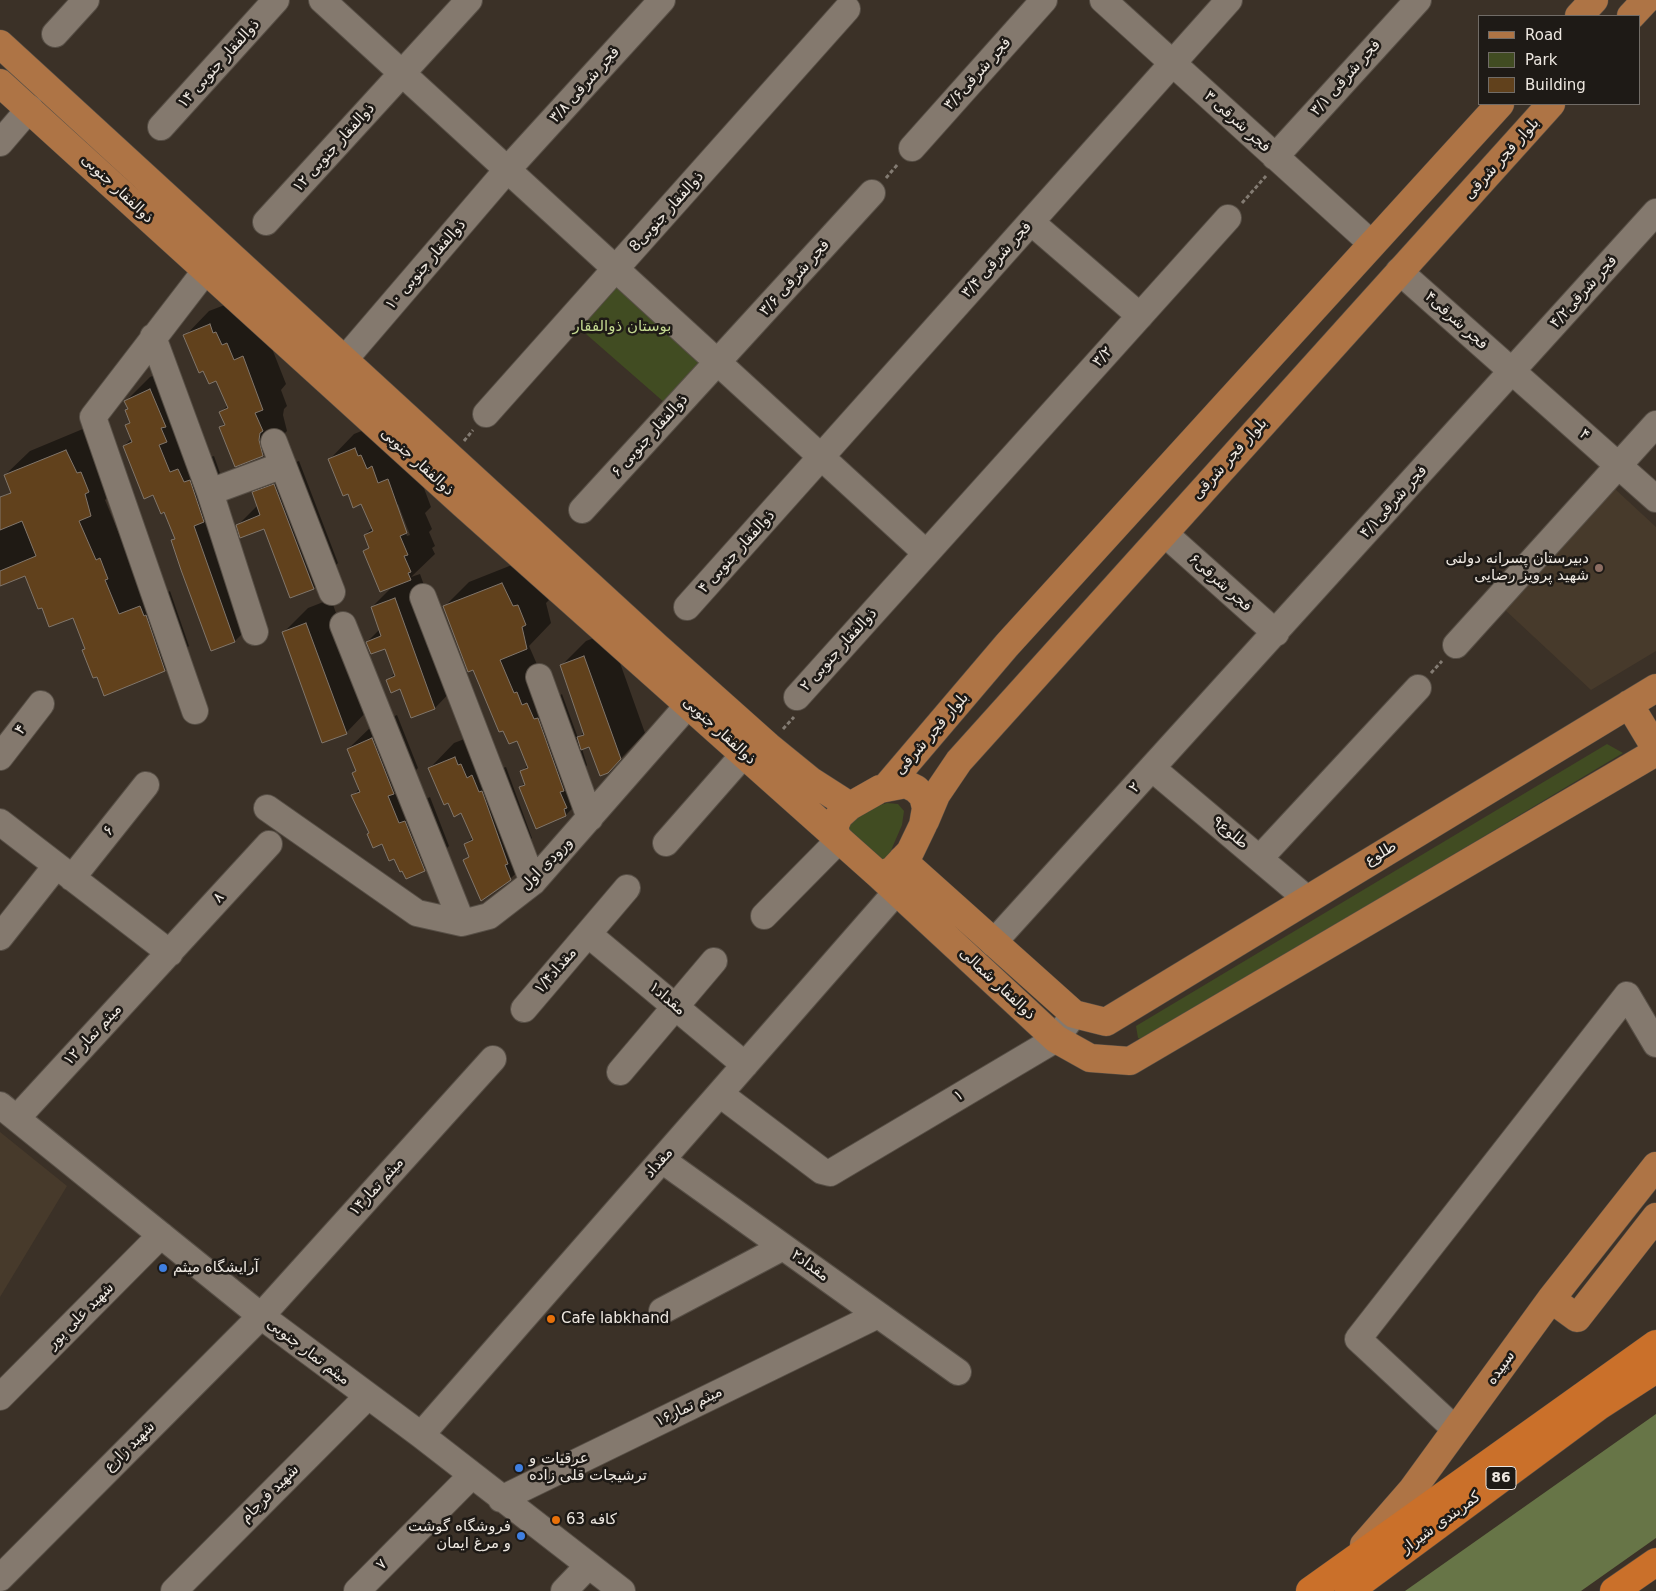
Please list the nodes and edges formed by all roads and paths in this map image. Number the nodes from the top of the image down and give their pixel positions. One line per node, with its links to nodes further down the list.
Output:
1 (86, 0): 15 (street)
2 (276, 0): 23 (street, ۱۴ ذوالفقار جنوبی)
3 (322, 0): 18 (street)
4 (469, 0): 18 (street, ۱۲ ذوالفقار جنوبی)
5 (662, 0): 27 (street, ۳/۸ فجر شرقی)
6 (1044, 0): 25 (street, فجر شرقی۳/۶)
7 (1103, 0): 17 (street, ۳ فجر شرقی)
8 (1229, 0): 17 (street, ۳/۴ فجر شرقی)
9 (1418, 0): 26 (street, ۳/۱ فجر شرقی)
10 (1594, 0): 13 (main road)
11 (1646, 0): 14 (main road)
12 (848, 9): 34 (street, 8ذوالفقار جنوبی)
13 (1580, 15)
14 (1632, 15)
15 (55, 34)
16 (0, 44): 39 (main road, ذوالفقار جنوبی)
17 (1172, 63): 26 (street, ۳ فجر شرقی); 32 (street, ۳/۴ فجر شرقی)
18 (402, 73): 27 (street); 31 (street, ۱۲ ذوالفقار جنوبی)
19 (0, 82): 22 (main road, ذوالفقار جنوبی)
20 (1499, 105): 33 (main road, بلوار فجر شرقی)
21 (1550, 105): 36 (main road, بلوار فجر شرقی)
22 (30, 108): 24 (street); 35 (main road, ذوالفقار جنوبی)
23 (161, 127)
24 (0, 143)
25 (912, 148): 28 (path)
26 (1277, 158): 30 (path); 33 (street, ۳ فجر شرقی)
27 (507, 170): 34 (street); 39 (street, ۱۰ ذوالفقار جنوبی)
28 (872, 194): 40 (street, ۳/۶ فجر شرقی)
29 (1656, 212): 41 (street, فجر شرقی۴/۲)
30 (1228, 218): 37 (street, ۳/۲)
31 (266, 222)
32 (1031, 222): 37 (street); 45 (street, ۳/۴ فجر شرقی)
33 (1372, 244): 68 (main road, بلوار فجر شرقی)
34 (616, 269): 40 (street); 42 (street, 8ذوالفقار جنوبی)
35 (206, 270): 38 (street); 48 (main road, ذوالفقار جنوبی)
36 (1399, 271): 41 (street, فجر شرقی۴); 51 (main road, بلوار فجر شرقی)
37 (1140, 316): 52 (street, ۳/۲)
38 (153, 338): 47 (street); 67 (street)
39 (345, 360): 44 (main road, ذوالفقار جنوبی)
40 (718, 362): 45 (street); 50 (street, ۶ ذوالفقار جنوبی)
41 (1512, 371): 46 (street, ۴); 58 (street, فجر شرقی۴/۱)
42 (486, 414): 44 (path)
43 (1656, 424): 46 (street)
44 (451, 458): 48 (main road, ذوالفقار جنوبی)
45 (822, 458): 52 (street); 55 (street, ۴ ذوالفقار جنوبی)
46 (1619, 466): 49 (street, ۴); 59 (street)
47 (210, 492): 53 (street); 57 (street)
48 (472, 495): 65 (main road, ذوالفقار جنوبی); 69 (main road, ذوالفقار جنوبی)
49 (1656, 499)
50 (582, 510)
51 (1164, 533): 58 (street, فجر شرقی۶); 71 (main road, بلوار فجر شرقی)
52 (926, 554): 63 (street, ۲ ذوالفقار جنوبی)
53 (332, 592)
54 (423, 597): 87 (street)
55 (687, 607)
56 (343, 625): 91 (street)
57 (255, 632)
58 (1276, 633): 73 (street, ۲)
59 (1456, 645): 61 (path)
60 (539, 677): 78 (street)
61 (1418, 688): 84 (street)
62 (1656, 688): 66 (main road, طلوع)
63 (797, 697): 69 (path, ۲ ذوالفقار جنوبی)
64 (41, 704): 72 (street, ۴)
65 (689, 704): 69 (main road, ذوالفقار جنوبی); 78 (street, ورودی اول)
66 (1629, 704): 70 (main road); 89 (main road, طلوع)
67 (195, 711)
68 (944, 722): 71 (main road); 75 (main road, بلوار فجر شرقی)
69 (754, 743): 76 (main road); 81 (main road, ذوالفقار جنوبی); 82 (street)
70 (1656, 750): 104 (main road)
71 (966, 753): 80 (main road, بلوار فجر شرقی)
72 (0, 757)
73 (1153, 769): 84 (street, طلوع۹); 94 (street, ۲)
74 (146, 785): 85 (street, ۶)
75 (887, 786): 76 (main road); 80 (main road)
76 (850, 806): 81 (main road)
77 (267, 808): 91 (street)
78 (590, 818): 87 (street, ورودی اول)
79 (0, 822): 85 (street)
80 (923, 825): 86 (main road, بلوار فجر شرقی)
81 (839, 838): 86 (main road, ذوالفقار جنوبی); 90 (street)
82 (666, 843)
83 (269, 844): 95 (street, ۸)
84 (1260, 858): 89 (street, طلوع۹)
85 (64, 872): 93 (street, ۶); 95 (street)
86 (898, 874): 94 (main road, ذوالفقار شمالی); 101 (main road, ذوالفقار شمالی); 105 (street, مقداد)
87 (533, 882): 91 (street, ورودی اول)
88 (627, 888): 92 (street, مقداد۱/۴)
89 (1307, 899): 100 (main road, طلوع)
90 (764, 916)
91 (462, 924)
92 (588, 934): 97 (street, مقداد۱); 98 (street, مقداد۱/۴)
93 (0, 937)
94 (993, 943): 99 (main road, ذوالفقار شمالی)
95 (170, 952): 108 (street, میثم تمار ۱۲)
96 (714, 961): 97 (street)
97 (675, 1006): 105 (street, مقداد۱); 106 (street)
98 (524, 1009)
99 (1074, 1014): 100 (main road, ذوالفقار شمالی); 101 (street, ۱)
100 (1106, 1022): 104 (main road)
101 (1056, 1039): 104 (main road, ذوالفقار شمالی); 107 (street, ۱)
102 (1656, 1044): 123 (street)
103 (493, 1059): 117 (street, میثم تمار۱۴)
104 (1130, 1061)
105 (745, 1065): 107 (street, مقداد)
106 (620, 1072)
107 (720, 1094): 109 (street, مقداد)
108 (8, 1111): 112 (street, میثم تمار جنوبی)
109 (662, 1160): 113 (street, مقداد۲); 124 (street, مقداد)
110 (1656, 1166): 114 (main road, سپیده)
111 (1656, 1217): 114 (main road)
112 (161, 1235): 117 (street, میثم تمار جنوبی); 122 (street, شهید علی پور)
113 (783, 1247): 115 (street); 116 (street, مقداد۲)
114 (1551, 1300): 123 (main road, سپیده)
115 (662, 1311)
116 (878, 1314): 120 (street, مقداد۲); 126 (street, میثم تمار۱۶)
117 (261, 1316): 121 (street, میثم تمار جنوبی); 129 (street, شهید زارع)
118 (1656, 1344): 130 (highway)
119 (1656, 1369): 130 (highway, کمربندی شیراز / 86)
120 (958, 1372)
121 (367, 1396): 124 (street, میثم تمار جنوبی); 131 (street, شهید فرجام)
122 (0, 1397)
123 (1456, 1430): 130 (main road, سپیده)
124 (421, 1435): 125 (street, میثم تمار جنوبی)
125 (471, 1476): 126 (street, میثم تمار جنوبی); 132 (street, ۷)
126 (501, 1499): 128 (street, میثم تمار جنوبی)
127 (1656, 1562): 136 (highway)
128 (588, 1566): 133 (street); 134 (street, میثم تمار جنوبی)
129 (0, 1578)
130 (1346, 1579): 135 (highway)
131 (174, 1591)
132 (356, 1591)
133 (564, 1591)
134 (622, 1591)
135 (1310, 1591)
136 (1614, 1591)

